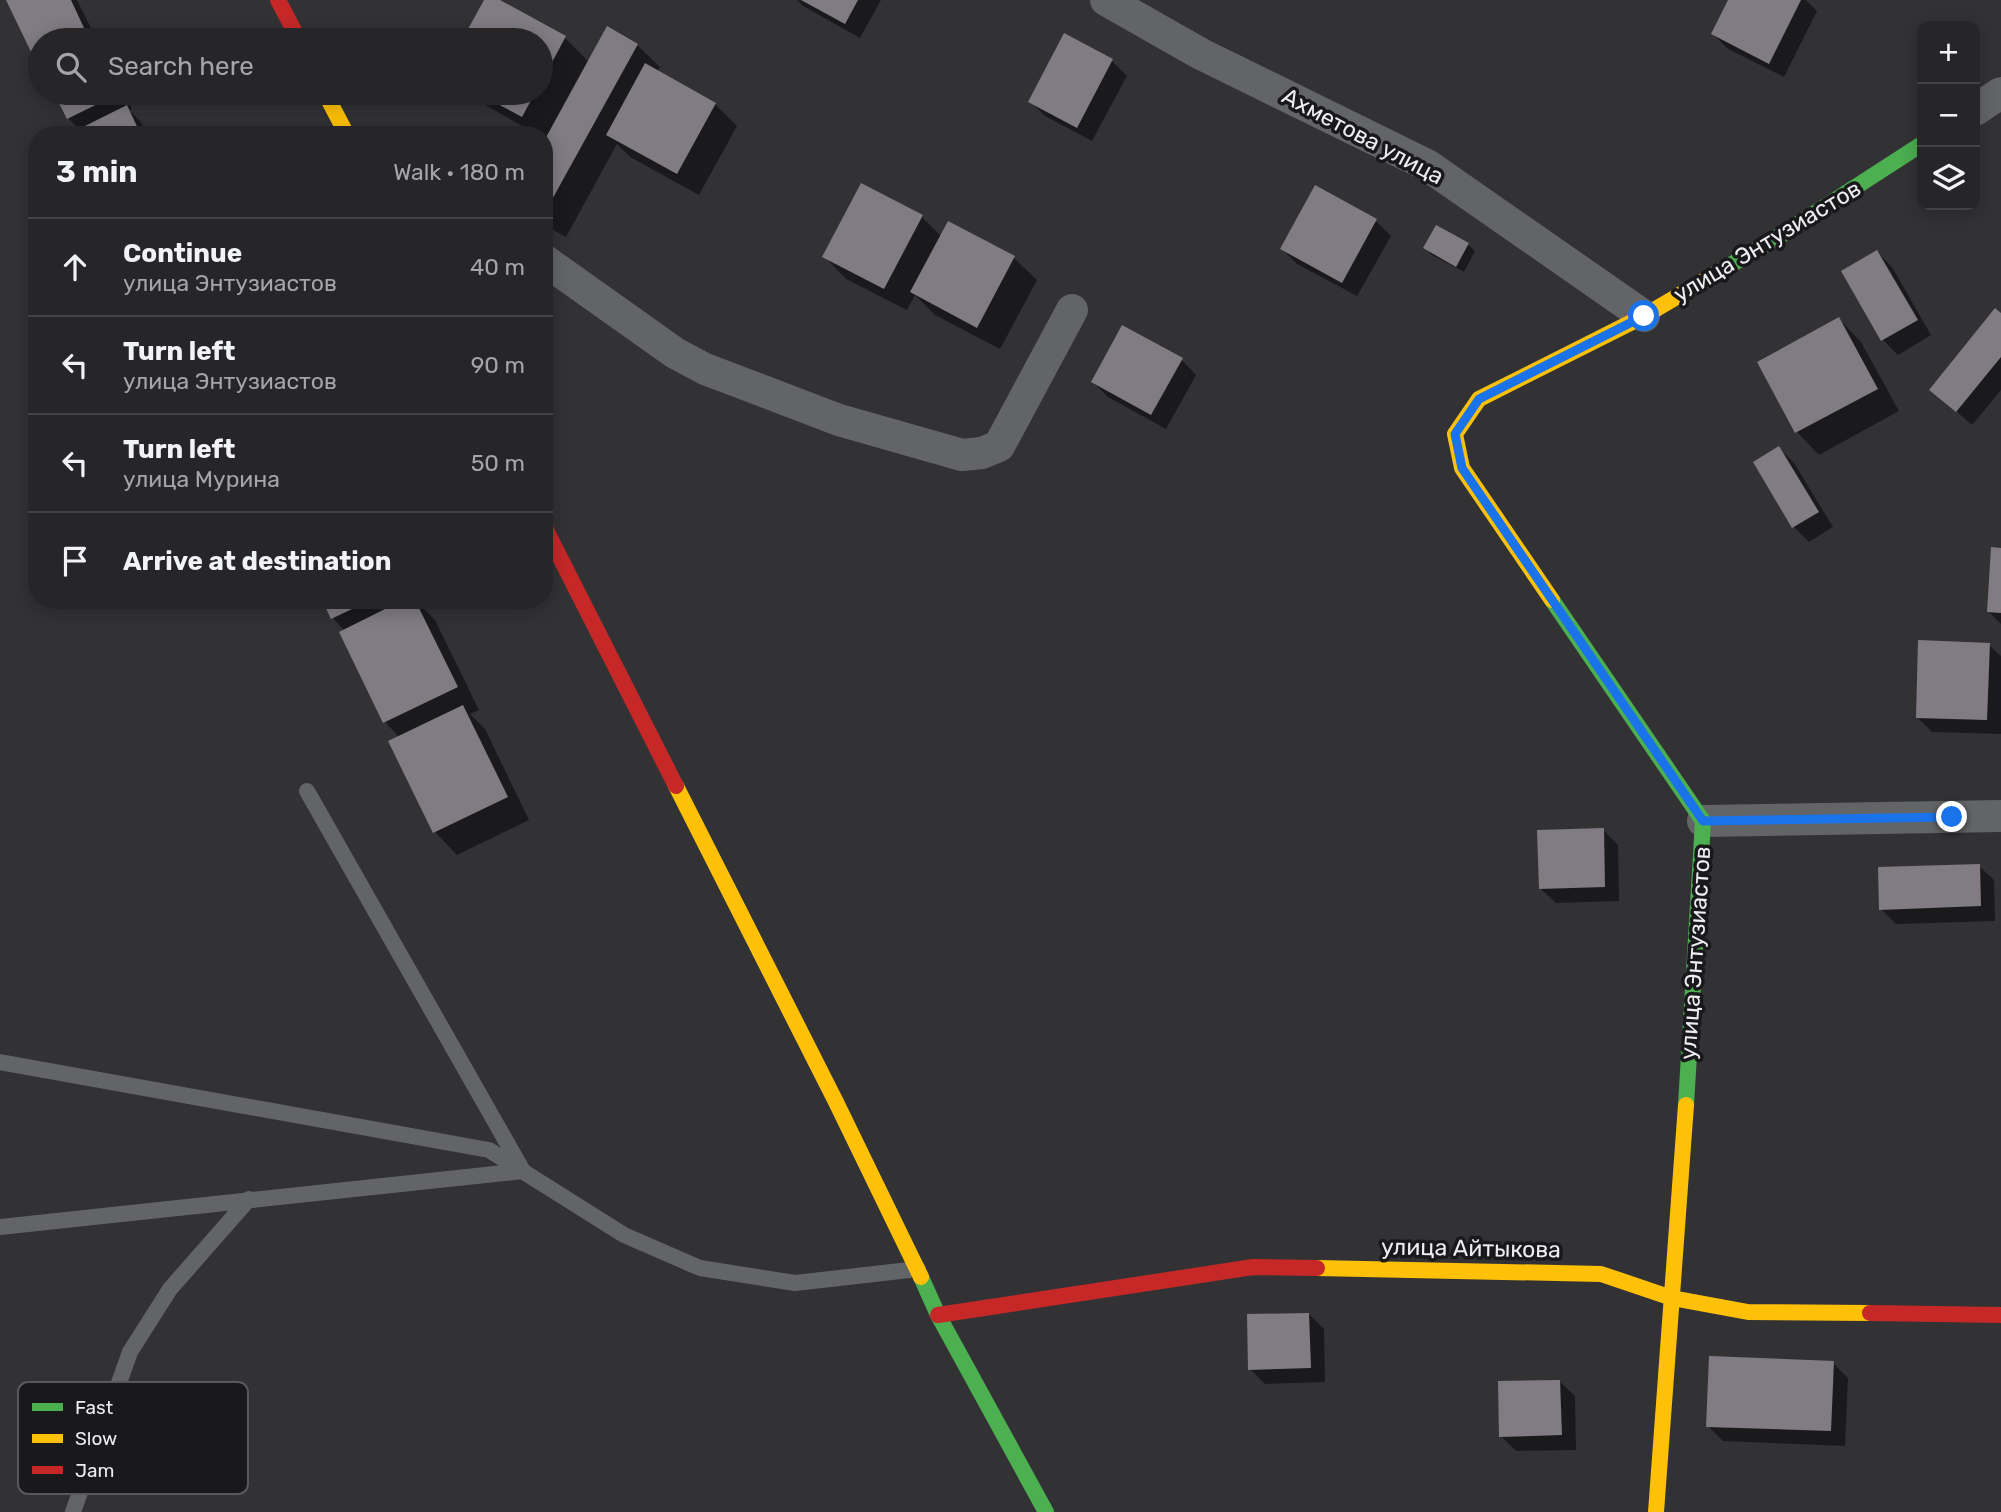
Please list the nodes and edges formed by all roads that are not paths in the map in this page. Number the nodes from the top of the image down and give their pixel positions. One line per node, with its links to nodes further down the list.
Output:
1 (278, 0): 3 (street)
2 (1106, 0): 11 (street, Ахметова улица)
3 (293, 28)
4 (2001, 93): 6 (street)
5 (331, 105): 7 (street)
6 (1980, 107)
7 (342, 126)
8 (1917, 147): 11 (street, улица Энтузиастов)
9 (553, 266): 10 (street)
10 (1072, 310)
11 (1644, 316): 15 (street, улица Энтузиастов)
12 (553, 544): 20 (street)
13 (307, 791): 17 (lane)
14 (2001, 816): 15 (street)
15 (1703, 821): 21 (street, улица Энтузиастов)
16 (0, 1062): 17 (lane)
17 (523, 1171): 18 (lane); 20 (lane)
18 (249, 1199): 19 (lane); 24 (lane)
19 (0, 1227)
20 (918, 1269): 22 (street)
21 (1672, 1298): 22 (street, улица Айтыкова); 23 (street, улица Айтыкова); 28 (street, улица Энтузиастов)
22 (938, 1315): 27 (street)
23 (2001, 1315)
24 (119, 1382)
25 (79, 1494): 26 (lane)
26 (73, 1512)
27 (1046, 1512)
28 (1657, 1512)

